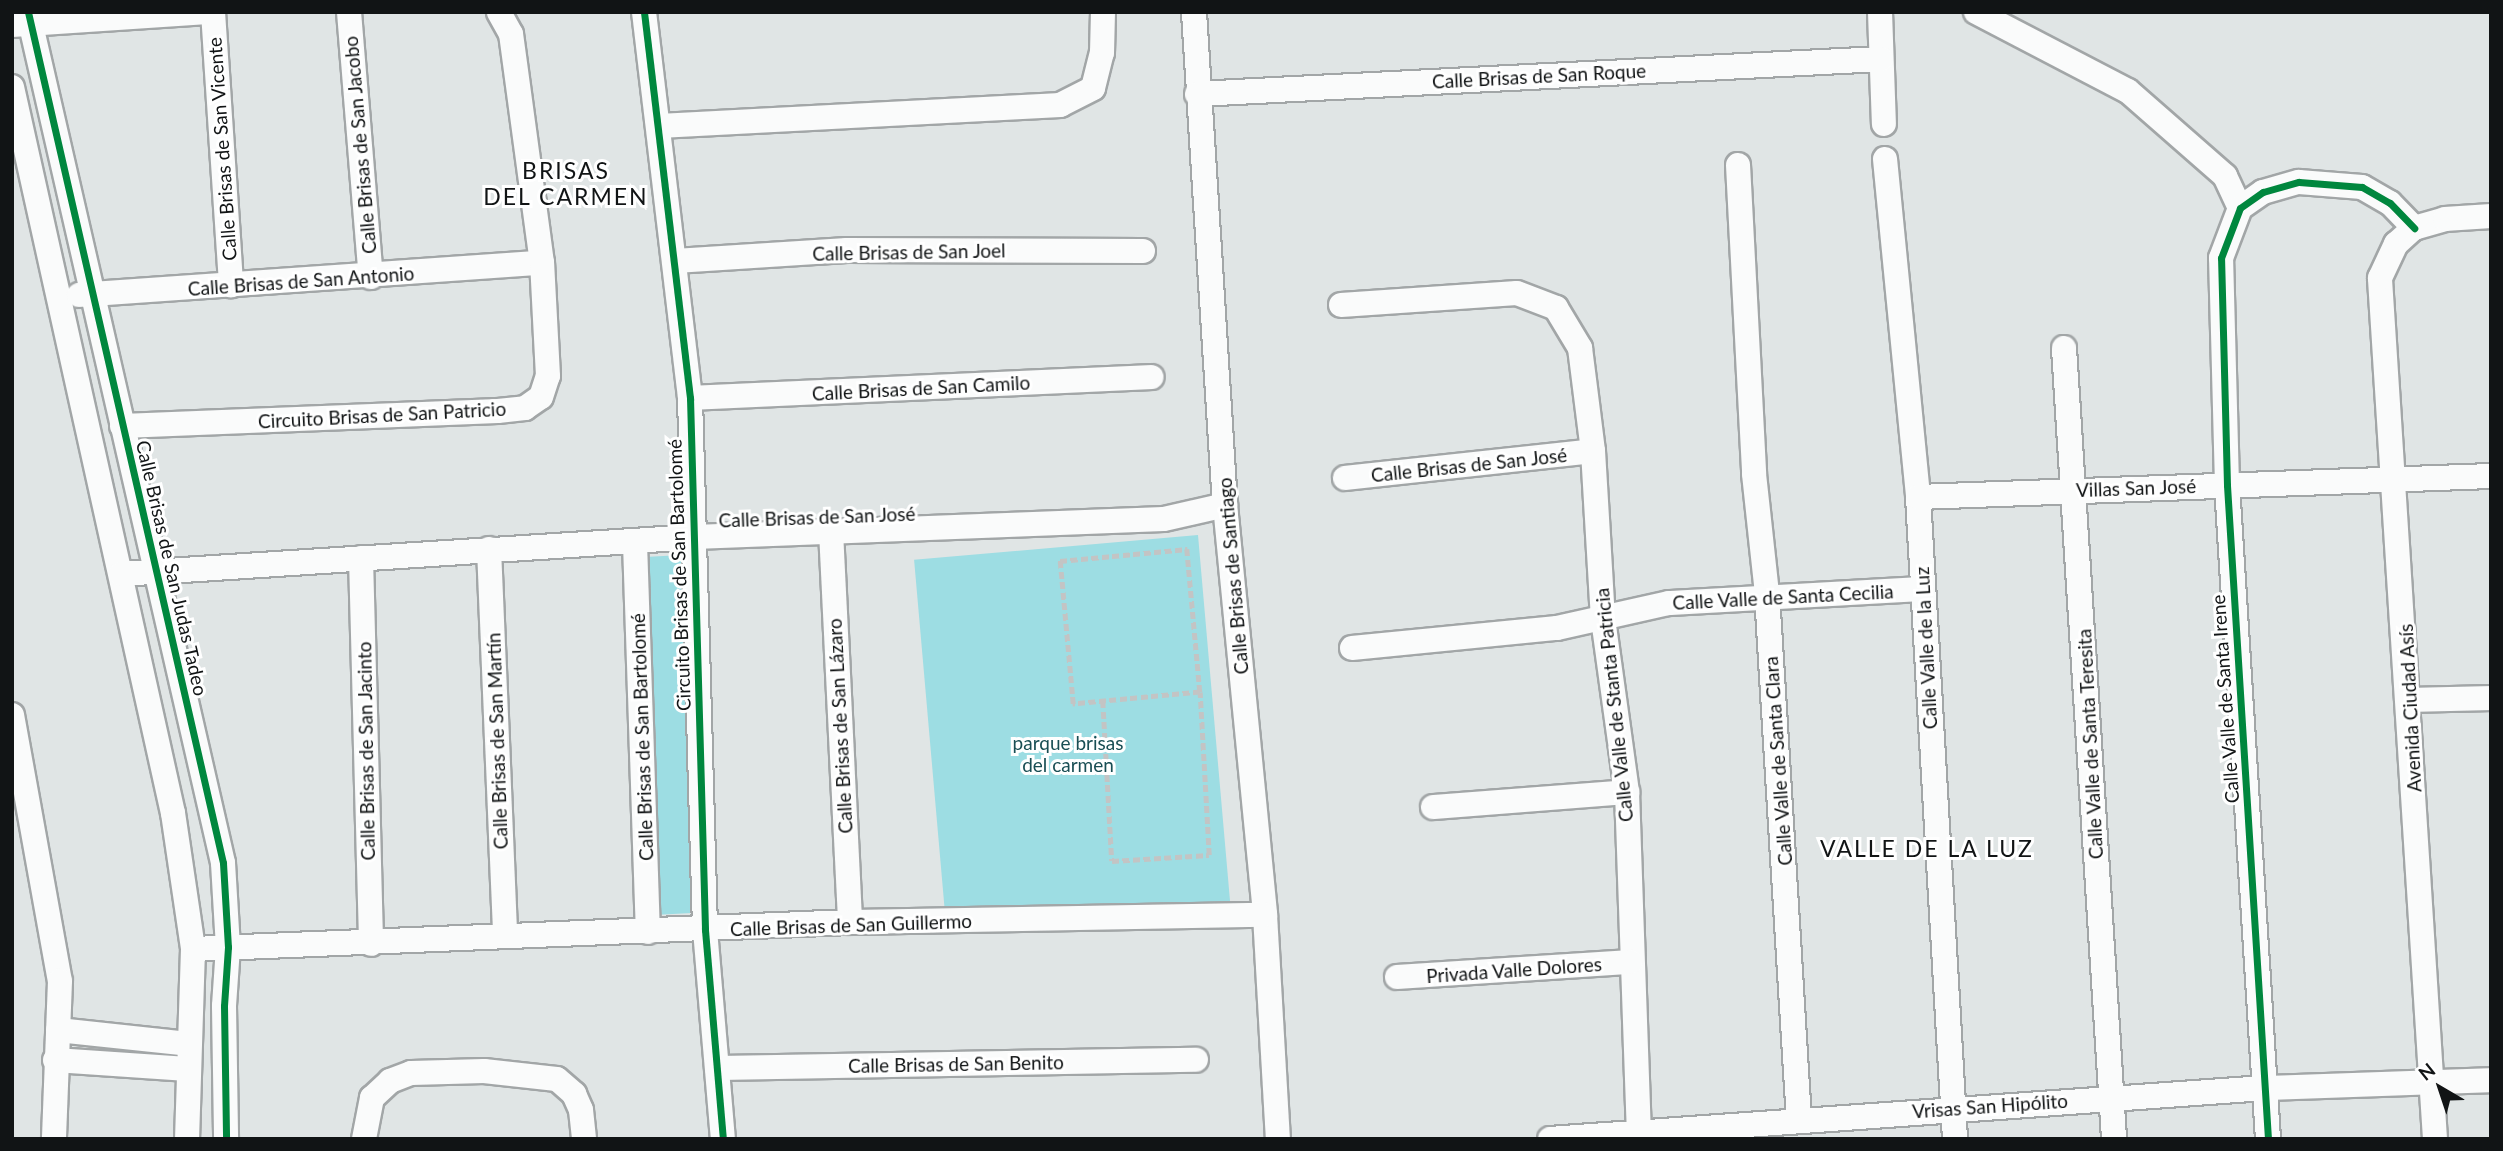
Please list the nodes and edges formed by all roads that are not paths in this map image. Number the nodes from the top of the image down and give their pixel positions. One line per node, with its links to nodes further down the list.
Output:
1 (211, 12): 9 (street); 24 (street, Calle Brisas de San Vicente)
2 (349, 12): 23 (street, Calle Brisas de San Jacobo)
3 (499, 12): 22 (street, Circuito Brisas de San Patricio)
4 (644, 12): 14 (street, Circuito Brisas de San Bartolomé)
5 (1103, 12): 14 (street)
6 (1195, 12): 12 (street, Calle Brisas de Santiago)
7 (1880, 12): 10 (street)
8 (1976, 12): 17 (street)
9 (24, 21): 25 (street, Calle Brisas de San Judas Tadeo)
10 (1881, 59): 12 (street, Calle Brisas de San Roque); 13 (street)
11 (12, 87): 26 (street)
12 (1198, 94): 39 (street, Calle Brisas de Santiago)
13 (1884, 124)
14 (659, 126): 21 (street, Circuito Brisas de San Bartolomé)
15 (1885, 159): 38 (street, Calle Valle de la Luz)
16 (1738, 164): 48 (street, Calle Valle de Santa Clara)
17 (2241, 208): 19 (street); 36 (street, Calle Valle de Santa Irene)
18 (2491, 216): 19 (street)
19 (2414, 228): 35 (street, Avenida Ciudad Asís)
20 (1143, 251): 21 (street, Calle Brisas de San Joel)
21 (675, 261): 30 (street, Circuito Brisas de San Bartolomé)
22 (542, 263): 23 (street, Calle Brisas de San Antonio); 31 (street, Circuito Brisas de San Patricio)
23 (371, 277): 24 (street, Calle Brisas de San Antonio)
24 (231, 285): 25 (street, Calle Brisas de San Antonio)
25 (93, 293): 26 (street, Calle Brisas de San Antonio); 31 (street, Calle Brisas de San Judas Tadeo)
26 (60, 298): 46 (street)
27 (1341, 305): 32 (street, Calle Valle de Stanta Patricia)
28 (2064, 348): 37 (street, Calle Valle de Santa Teresita)
29 (1152, 377): 30 (street, Calle Brisas de San Camilo)
30 (690, 398): 41 (street, Circuito Brisas de San Bartolomé)
31 (121, 426): 45 (street, Calle Brisas de San Judas Tadeo)
32 (1594, 451): 34 (street, Calle Brisas de San José); 49 (street, Calle Valle de Stanta Patricia)
33 (2491, 476): 35 (street, Villas San José)
34 (1345, 478)
35 (2396, 479): 36 (street, Villas San José); 52 (street, Avenida Ciudad Asís)
36 (2227, 485): 37 (street, Villas San José); 74 (street, Calle Valle de Santa Irene)
37 (2076, 489): 38 (street, Villas San José); 75 (street, Calle Valle de Santa Teresita)
38 (1918, 496): 47 (street, Calle Valle de la Luz)
39 (1225, 505): 40 (street, Calle Brisas de San José); 56 (street, Calle Brisas de Santiago)
40 (831, 531): 41 (street, Calle Brisas de San José); 57 (street, Calle Brisas de San Lázaro)
41 (694, 537): 42 (street, Calle Brisas de San José); 58 (street, Circuito Brisas de San Bartolomé)
42 (635, 543): 43 (street, Calle Brisas de San José); 59 (street, Calle Brisas de San Bartolomé)
43 (489, 549): 44 (street, Calle Brisas de San José); 60 (street, Calle Brisas de San Martín)
44 (361, 558): 45 (street, Calle Brisas de San José); 61 (street, Calle Brisas de San Jacinto)
45 (159, 569): 46 (street, Calle Brisas de San José); 62 (street, Calle Brisas de San Judas Tadeo)
46 (121, 574): 63 (street)
47 (1923, 589): 48 (street, Calle Valle de Santa Cecilia); 76 (street, Calle Valle de la Luz)
48 (1767, 594): 49 (street, Calle Valle de Santa Cecilia); 77 (street, Calle Valle de Santa Clara)
49 (1603, 619): 50 (street, Calle Valle de Santa Cecilia); 54 (street, Calle Valle de Stanta Patricia)
50 (1352, 648)
51 (2491, 698): 52 (street)
52 (2409, 700): 73 (street, Avenida Ciudad Asís)
53 (12, 716): 66 (street)
54 (1627, 792): 55 (street); 64 (street, Calle Valle de Stanta Patricia)
55 (1433, 807)
56 (1265, 915): 57 (street, Calle Brisas de San Guillermo); 85 (street, Calle Brisas de Santiago)
57 (850, 922): 58 (street, Calle Brisas de San Guillermo)
58 (705, 930): 59 (street, Calle Brisas de San Guillermo); 70 (street, Circuito Brisas de San Bartolomé)
59 (648, 932): 60 (street, Calle Brisas de San Guillermo)
60 (505, 933): 61 (street, Calle Brisas de San Guillermo)
61 (371, 944): 62 (street, Calle Brisas de San Guillermo)
62 (228, 947): 63 (street, Calle Brisas de San Guillermo); 81 (street, Calle Brisas de San Judas Tadeo)
63 (193, 949): 67 (street)
64 (1631, 962): 65 (street, Privada Valle Dolores); 78 (street, Calle Valle de Stanta Patricia)
65 (1397, 977)
66 (58, 1030): 67 (street); 68 (street)
67 (188, 1044): 71 (street)
68 (55, 1060): 71 (street); 79 (street)
69 (1196, 1060): 70 (street, Calle Brisas de San Benito)
70 (717, 1068): 84 (street, Circuito Brisas de San Bartolomé)
71 (188, 1069): 80 (street)
72 (2491, 1080): 73 (street, Vrisas San Hipólito)
73 (2431, 1082): 74 (street, Vrisas San Hipólito); 90 (street, Avenida Ciudad Asís)
74 (2265, 1088): 75 (street, Vrisas San Hipólito); 89 (street, Calle Valle de Santa Irene)
75 (2111, 1099): 76 (street, Vrisas San Hipólito); 88 (street, Calle Valle de Santa Teresita)
76 (1952, 1108): 77 (street, Vrisas San Hipólito); 87 (street, Calle Valle de la Luz)
77 (1799, 1120): 78 (street, Vrisas San Hipólito)
78 (1639, 1134): 86 (street, Vrisas San Hipólito)
79 (54, 1139)
80 (187, 1139)
81 (226, 1139)
82 (363, 1139): 83 (street)
83 (584, 1139)
84 (723, 1139)
85 (1278, 1139)
86 (1550, 1139)
87 (1955, 1139)
88 (2114, 1139)
89 (2268, 1139)
90 (2435, 1139)

